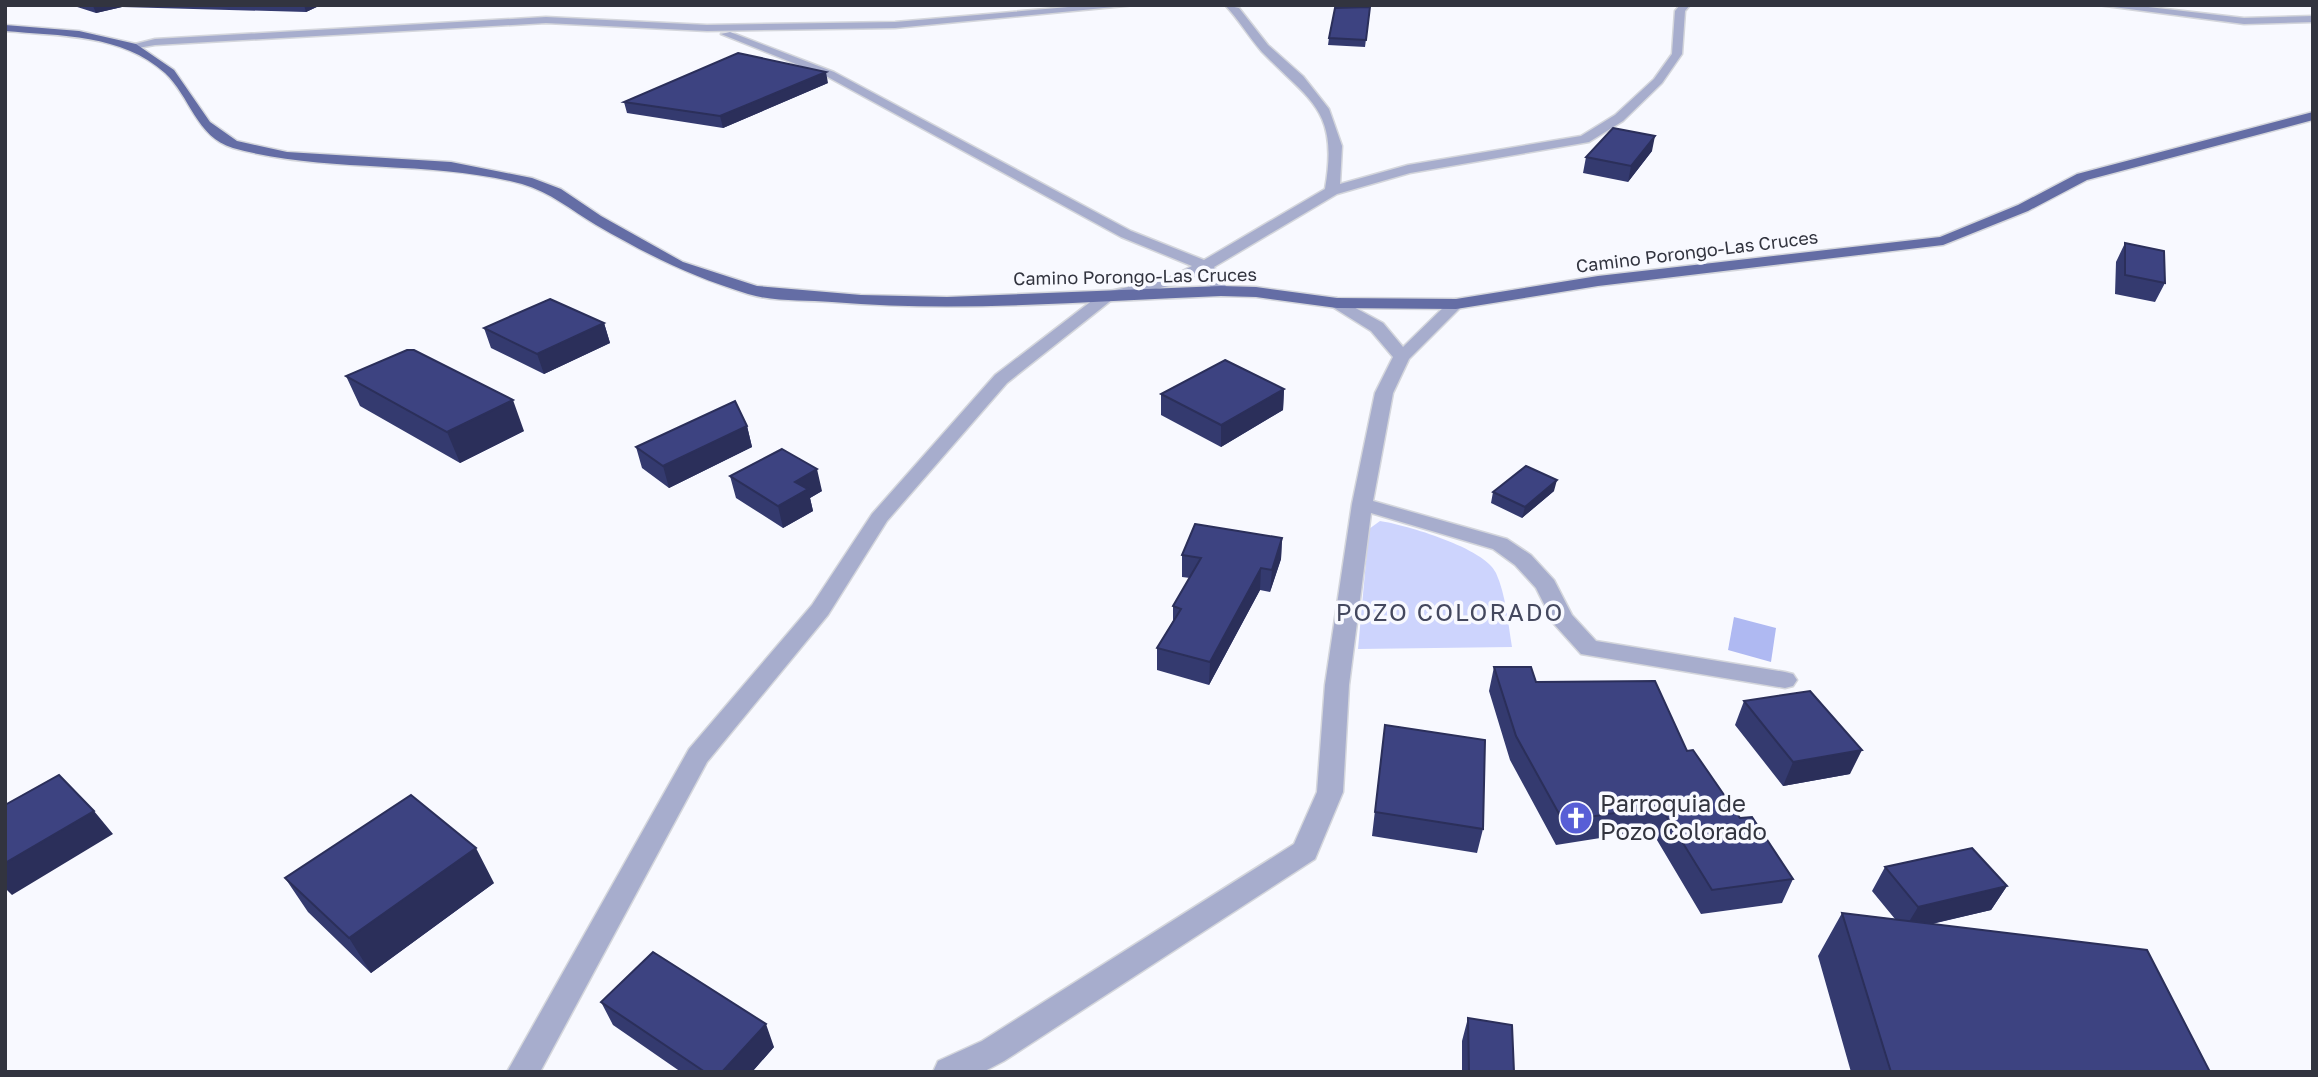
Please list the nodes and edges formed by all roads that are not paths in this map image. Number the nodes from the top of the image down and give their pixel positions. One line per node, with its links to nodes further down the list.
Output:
1 (1130, 5): 7 (street)
2 (1230, 5): 10 (street)
3 (1685, 5): 10 (street)
4 (2103, 5): 5 (street)
5 (2313, 19)
6 (5, 28): 8 (main road, Camino Porongo-Las Cruces)
7 (707, 28): 8 (street); 11 (street)
8 (132, 46): 13 (main road, Camino Porongo-Las Cruces)
9 (2313, 116): 15 (main road, Camino Porongo-Las Cruces)
10 (1332, 191): 11 (street)
11 (1205, 266): 12 (street); 13 (street)
12 (1221, 290): 13 (main road, Camino Porongo-Las Cruces); 14 (main road, Camino Porongo-Las Cruces)
13 (1108, 296): 19 (street)
14 (1337, 303): 15 (main road, Camino Porongo-Las Cruces); 16 (street)
15 (1456, 304): 16 (street)
16 (1402, 358): 17 (street)
17 (1362, 504): 18 (street); 20 (street)
18 (1785, 680)
19 (523, 1072)
20 (949, 1072)

